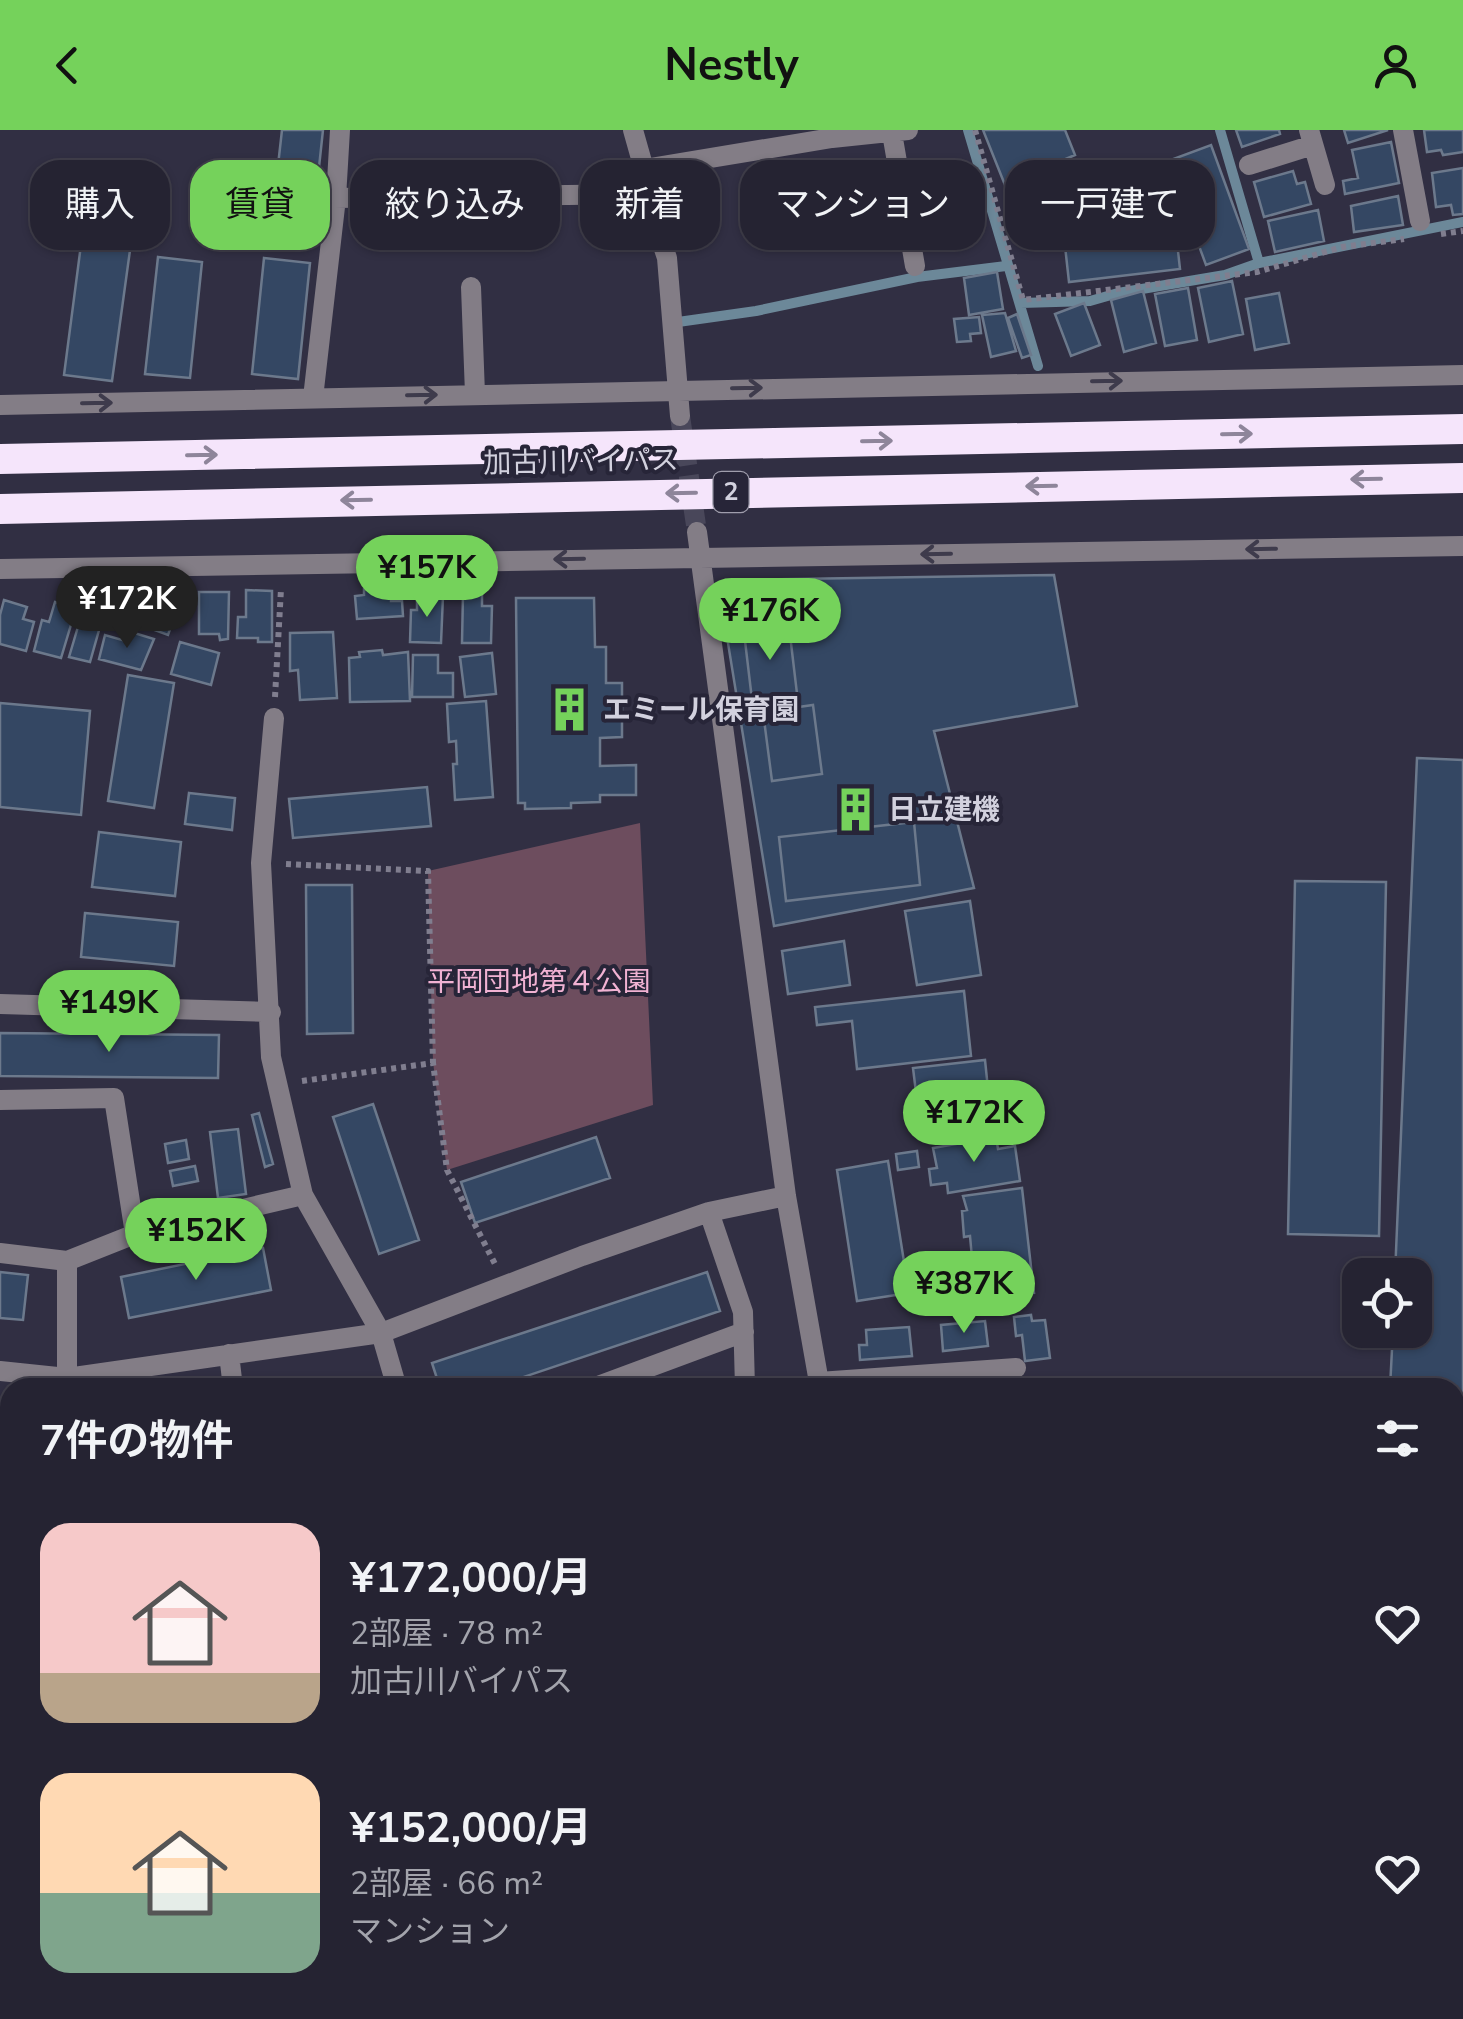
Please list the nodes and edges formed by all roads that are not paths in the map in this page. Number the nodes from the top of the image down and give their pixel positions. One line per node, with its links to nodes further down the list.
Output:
1 (340, 130): 12 (street)
2 (633, 130): 7 (street)
3 (1403, 130): 13 (street)
4 (900, 131): 5 (street); 15 (street)
5 (832, 134): 8 (street)
6 (1311, 138): 9 (street); 10 (street)
7 (641, 160)
8 (692, 160)
9 (1249, 165)
10 (1325, 185)
11 (580, 195): 12 (street)
12 (336, 198): 20 (street)
13 (1420, 231)
14 (664, 250): 18 (street)
15 (916, 266)
16 (471, 287): 19 (street)
17 (1463, 375): 18 (street, one-way to 17)
18 (678, 390): 19 (street); 22 (street)
19 (475, 394): 20 (street, one-way to 19)
20 (314, 398): 21 (street, one-way to 20)
21 (0, 405)
22 (680, 416)
23 (1463, 430): 24 (highway, 加古川バイパス / 2, one-way to 23)
24 (0, 459)
25 (1463, 478): 26 (highway, 加古川バイパス / 2, one-way to 26)
26 (0, 508)
27 (698, 532): 29 (street)
28 (1463, 546): 29 (street, one-way to 29)
29 (701, 557): 30 (street, one-way to 30); 36 (street)
30 (0, 569)
31 (274, 718): 33 (street)
32 (0, 1004): 33 (street)
33 (272, 1012): 35 (street)
34 (0, 1100): 38 (street)
35 (303, 1195): 38 (street); 41 (street)
36 (786, 1196): 37 (street); 51 (street)
37 (710, 1212): 41 (street); 42 (street)
38 (135, 1234): 40 (street)
39 (0, 1254): 40 (street)
40 (67, 1261): 46 (street)
41 (382, 1332): 43 (street); 48 (street)
42 (744, 1332): 49 (street); 50 (street)
43 (229, 1354): 46 (street); 47 (street)
44 (1016, 1368): 52 (street)
45 (0, 1371): 46 (street)
46 (67, 1378)
47 (232, 1378)
48 (394, 1378)
49 (620, 1378)
50 (745, 1378)
51 (818, 1378)
52 (973, 1378)

